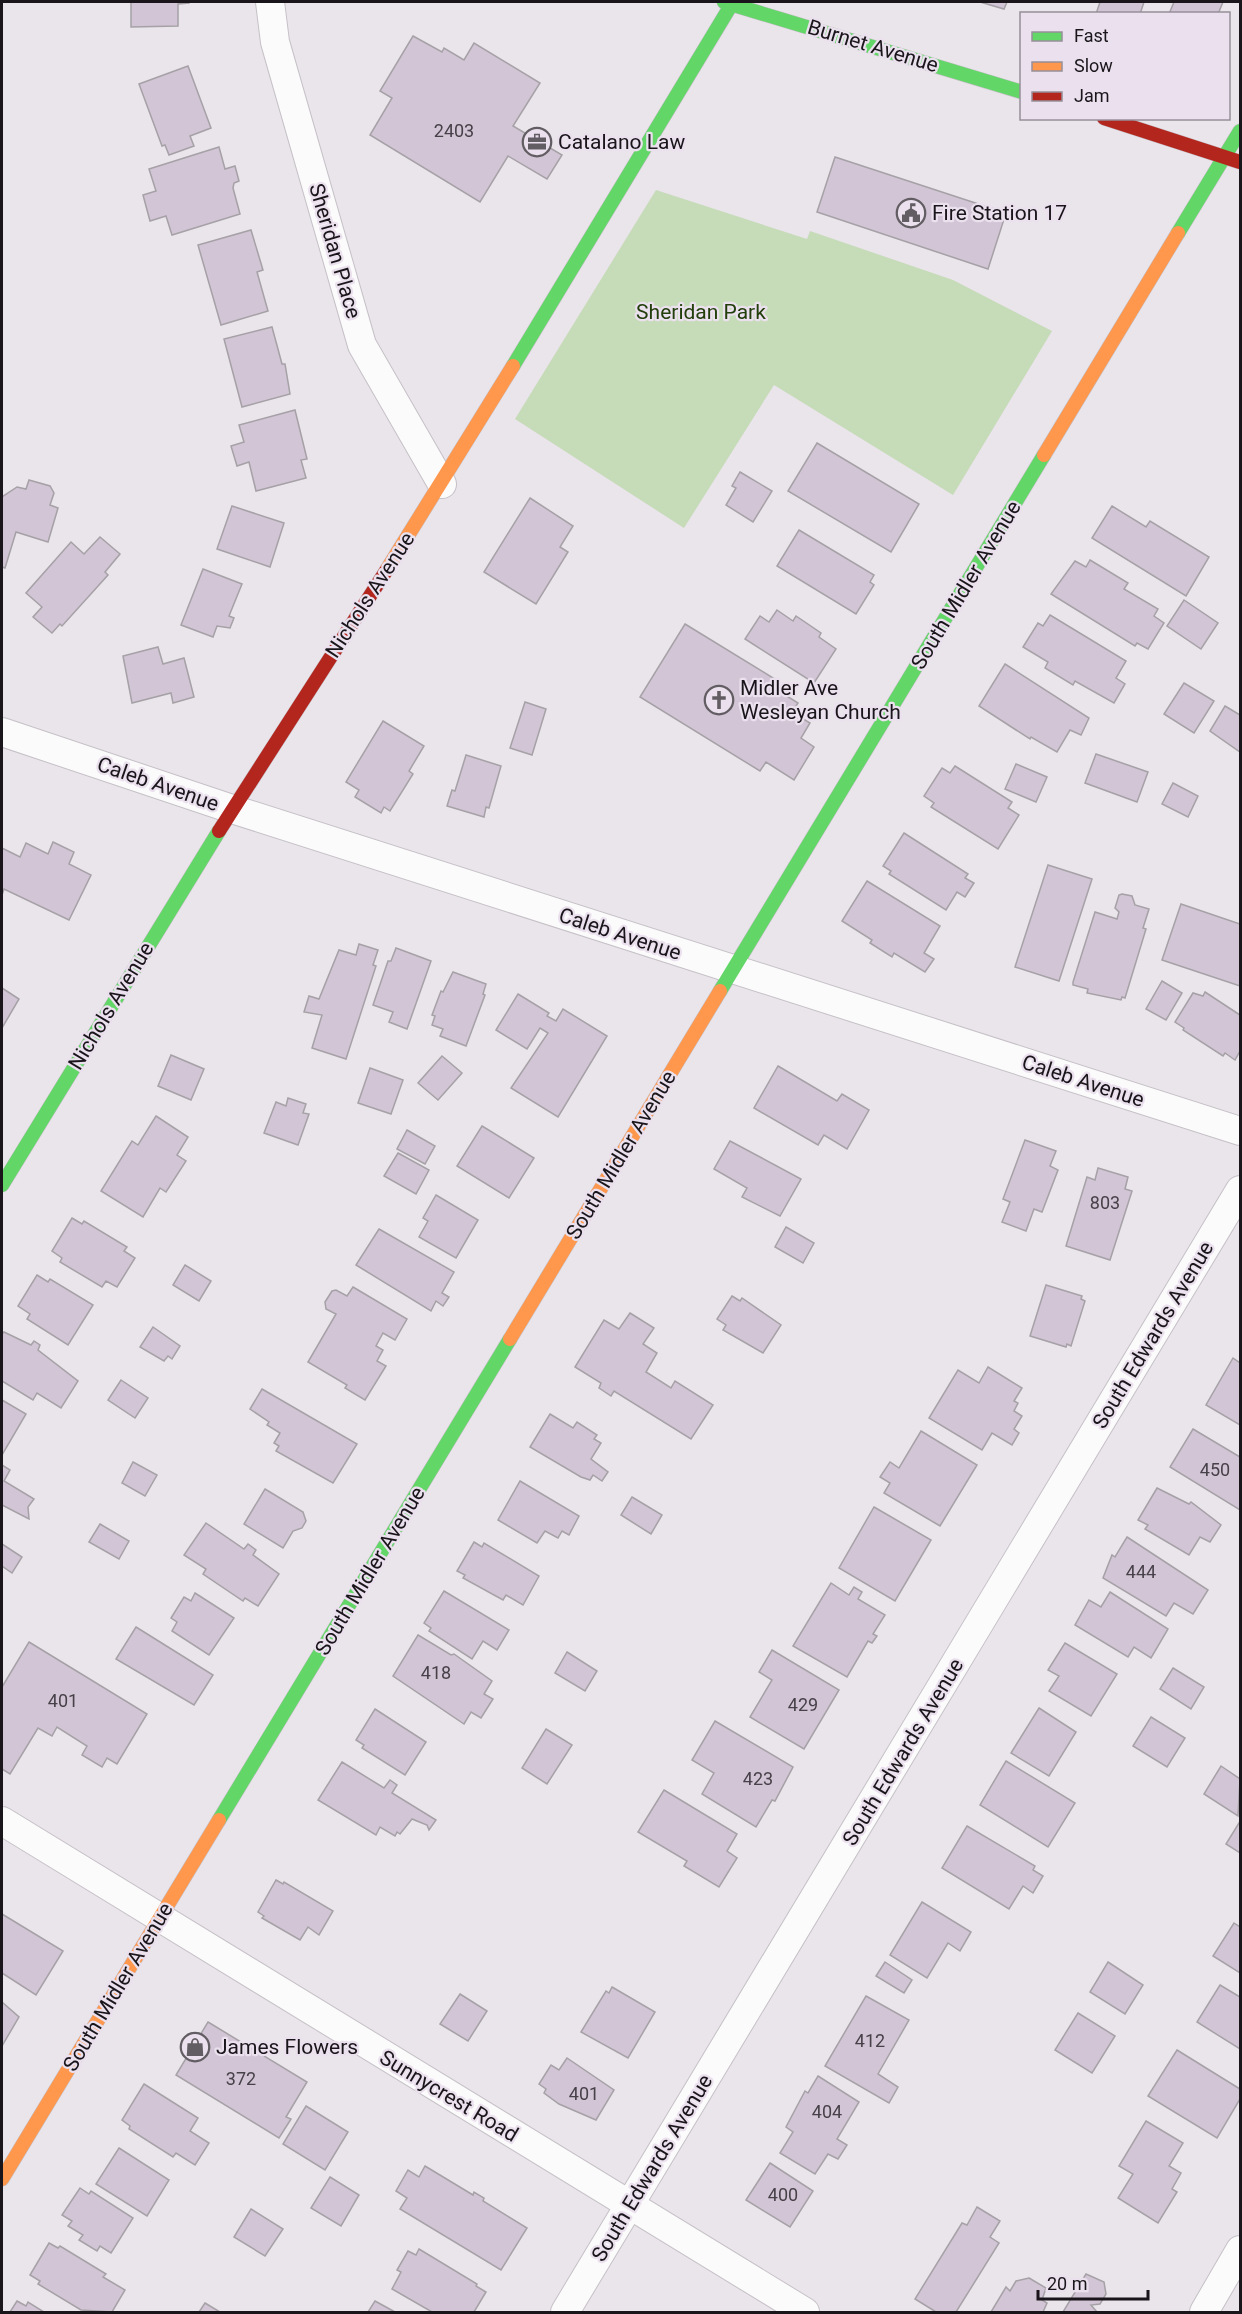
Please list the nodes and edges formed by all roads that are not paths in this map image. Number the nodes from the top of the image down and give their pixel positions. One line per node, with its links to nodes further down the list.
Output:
1 (270, 2): 8 (street, Sheridan Place)
2 (730, 2): 3 (main road, Burnet Avenue); 8 (main road, Nichols Avenue)
3 (1020, 91)
4 (1110, 120): 6 (main road)
5 (1240, 131): 6 (main road, South Midler Avenue)
6 (1225, 157): 7 (main road); 11 (main road, South Midler Avenue)
7 (1240, 162)
8 (442, 484): 10 (main road, Nichols Avenue)
9 (2, 732): 10 (street, Caleb Avenue)
10 (232, 809): 11 (street, Caleb Avenue); 13 (main road, Nichols Avenue)
11 (733, 970): 12 (street, Caleb Avenue); 16 (main road, South Midler Avenue)
12 (1240, 1131)
13 (2, 1185)
14 (1240, 1190): 18 (street, South Edwards Avenue)
15 (2, 1821): 16 (street, Sunnycrest Road)
16 (159, 1919): 17 (main road, South Midler Avenue); 18 (street, Sunnycrest Road)
17 (2, 2179)
18 (629, 2206): 20 (street, South Edwards Avenue); 21 (street, Sunnycrest Road)
19 (1240, 2250): 22 (street)
20 (565, 2313)
21 (805, 2313)
22 (1203, 2313)

